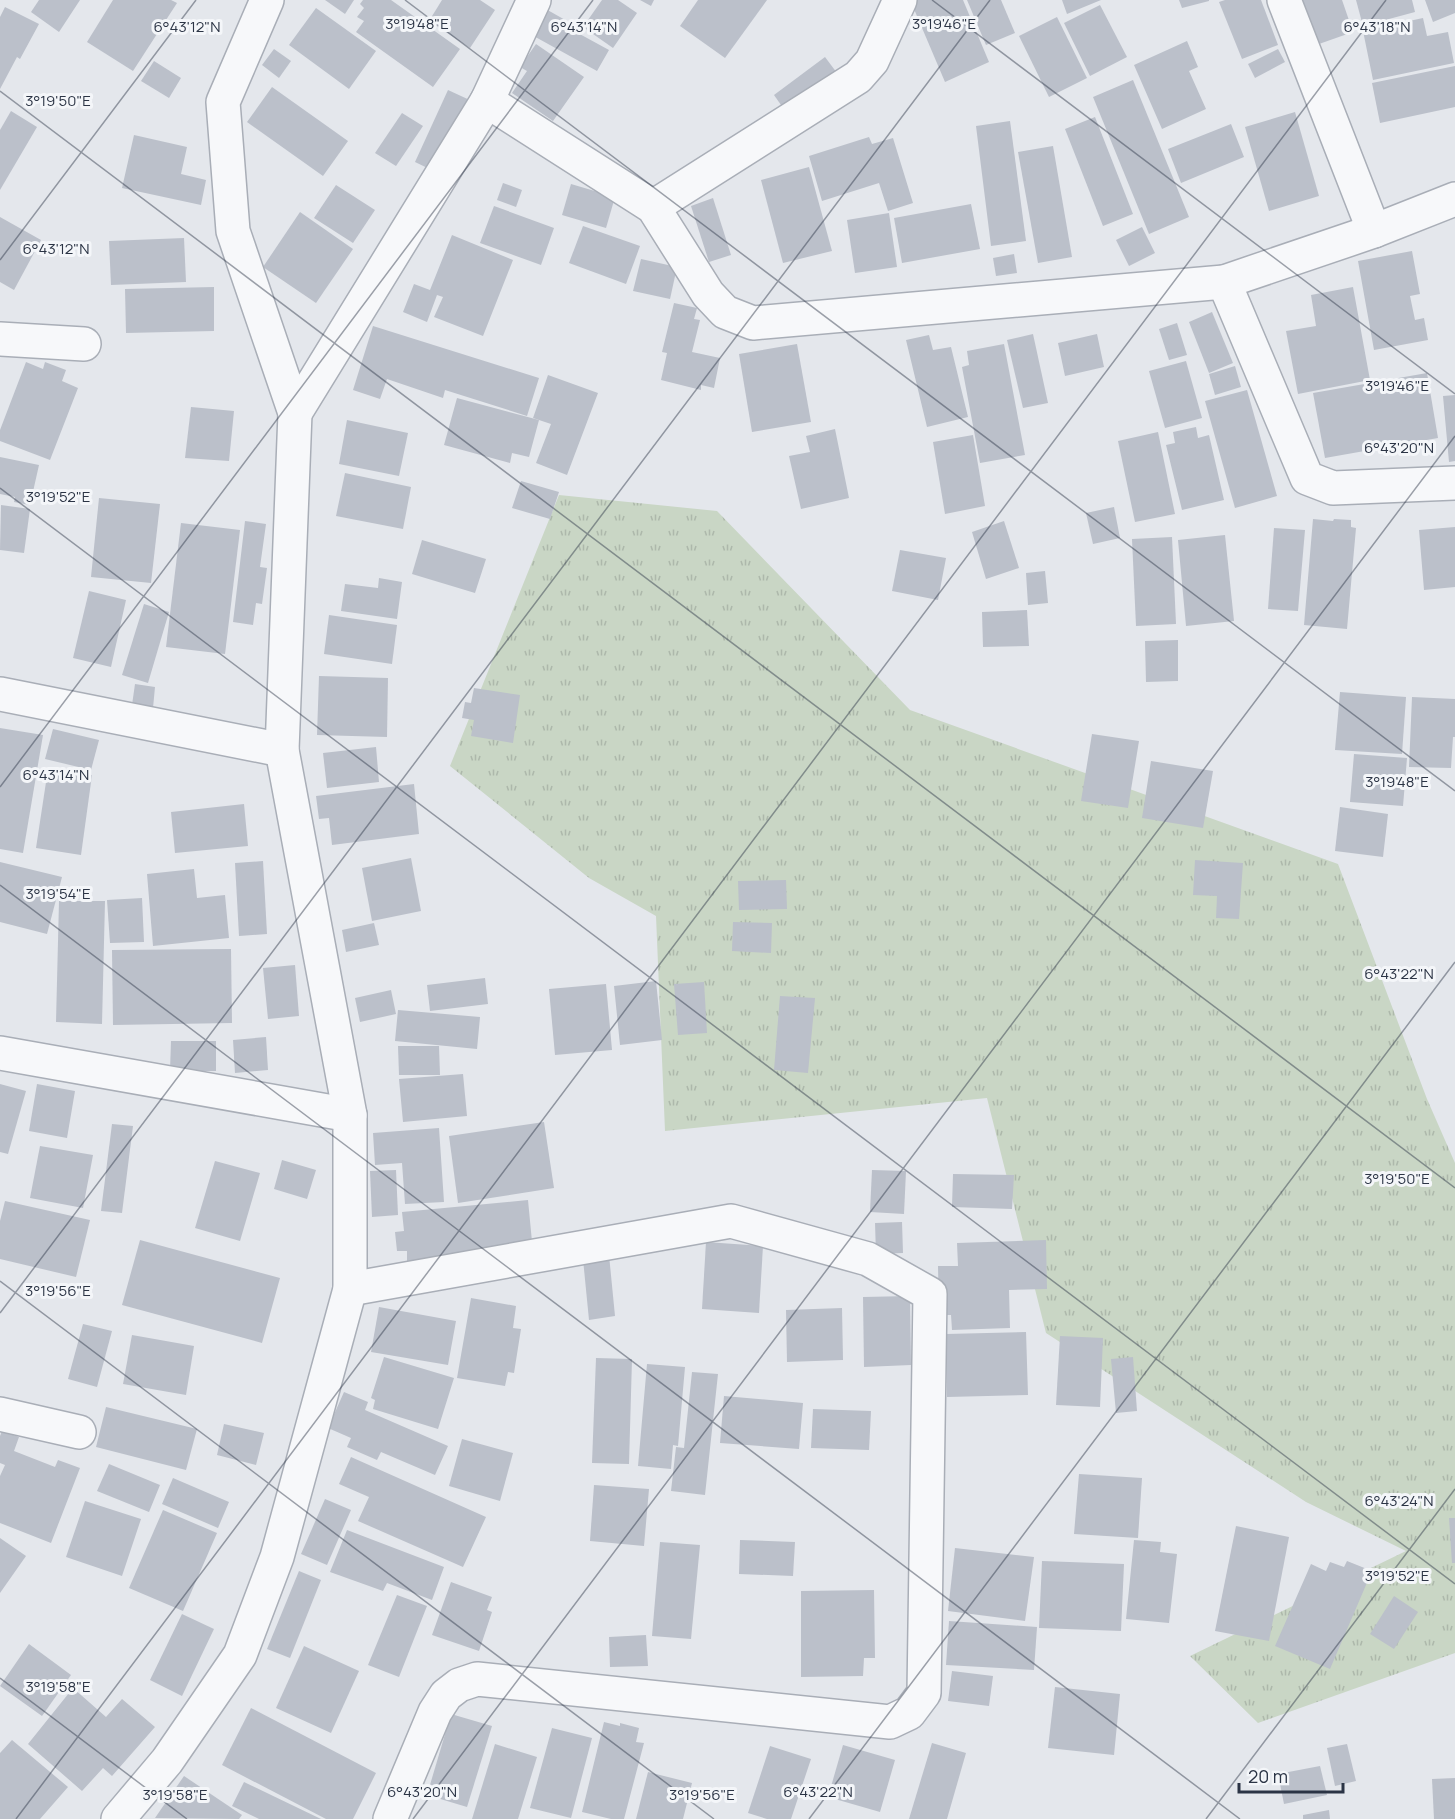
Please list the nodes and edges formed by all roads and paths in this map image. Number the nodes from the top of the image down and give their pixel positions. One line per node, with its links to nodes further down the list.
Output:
1 (267, 0): 12 (street)
2 (534, 0): 5 (street)
3 (900, 0): 7 (street)
4 (1284, 0): 8 (street)
5 (487, 101): 7 (street); 12 (street)
6 (1455, 199): 8 (street)
7 (653, 207): 9 (street)
8 (1374, 231): 9 (street)
9 (1224, 282): 13 (street)
10 (0, 339): 11 (street)
11 (84, 344)
12 (295, 413): 15 (street)
13 (1455, 483)
14 (0, 694): 15 (street)
15 (282, 750): 17 (street)
16 (0, 1053): 17 (street)
17 (350, 1115): 18 (street)
18 (350, 1289): 21 (street); 22 (street)
19 (0, 1414): 20 (street)
20 (80, 1432)
21 (126, 1816)
22 (390, 1819)

